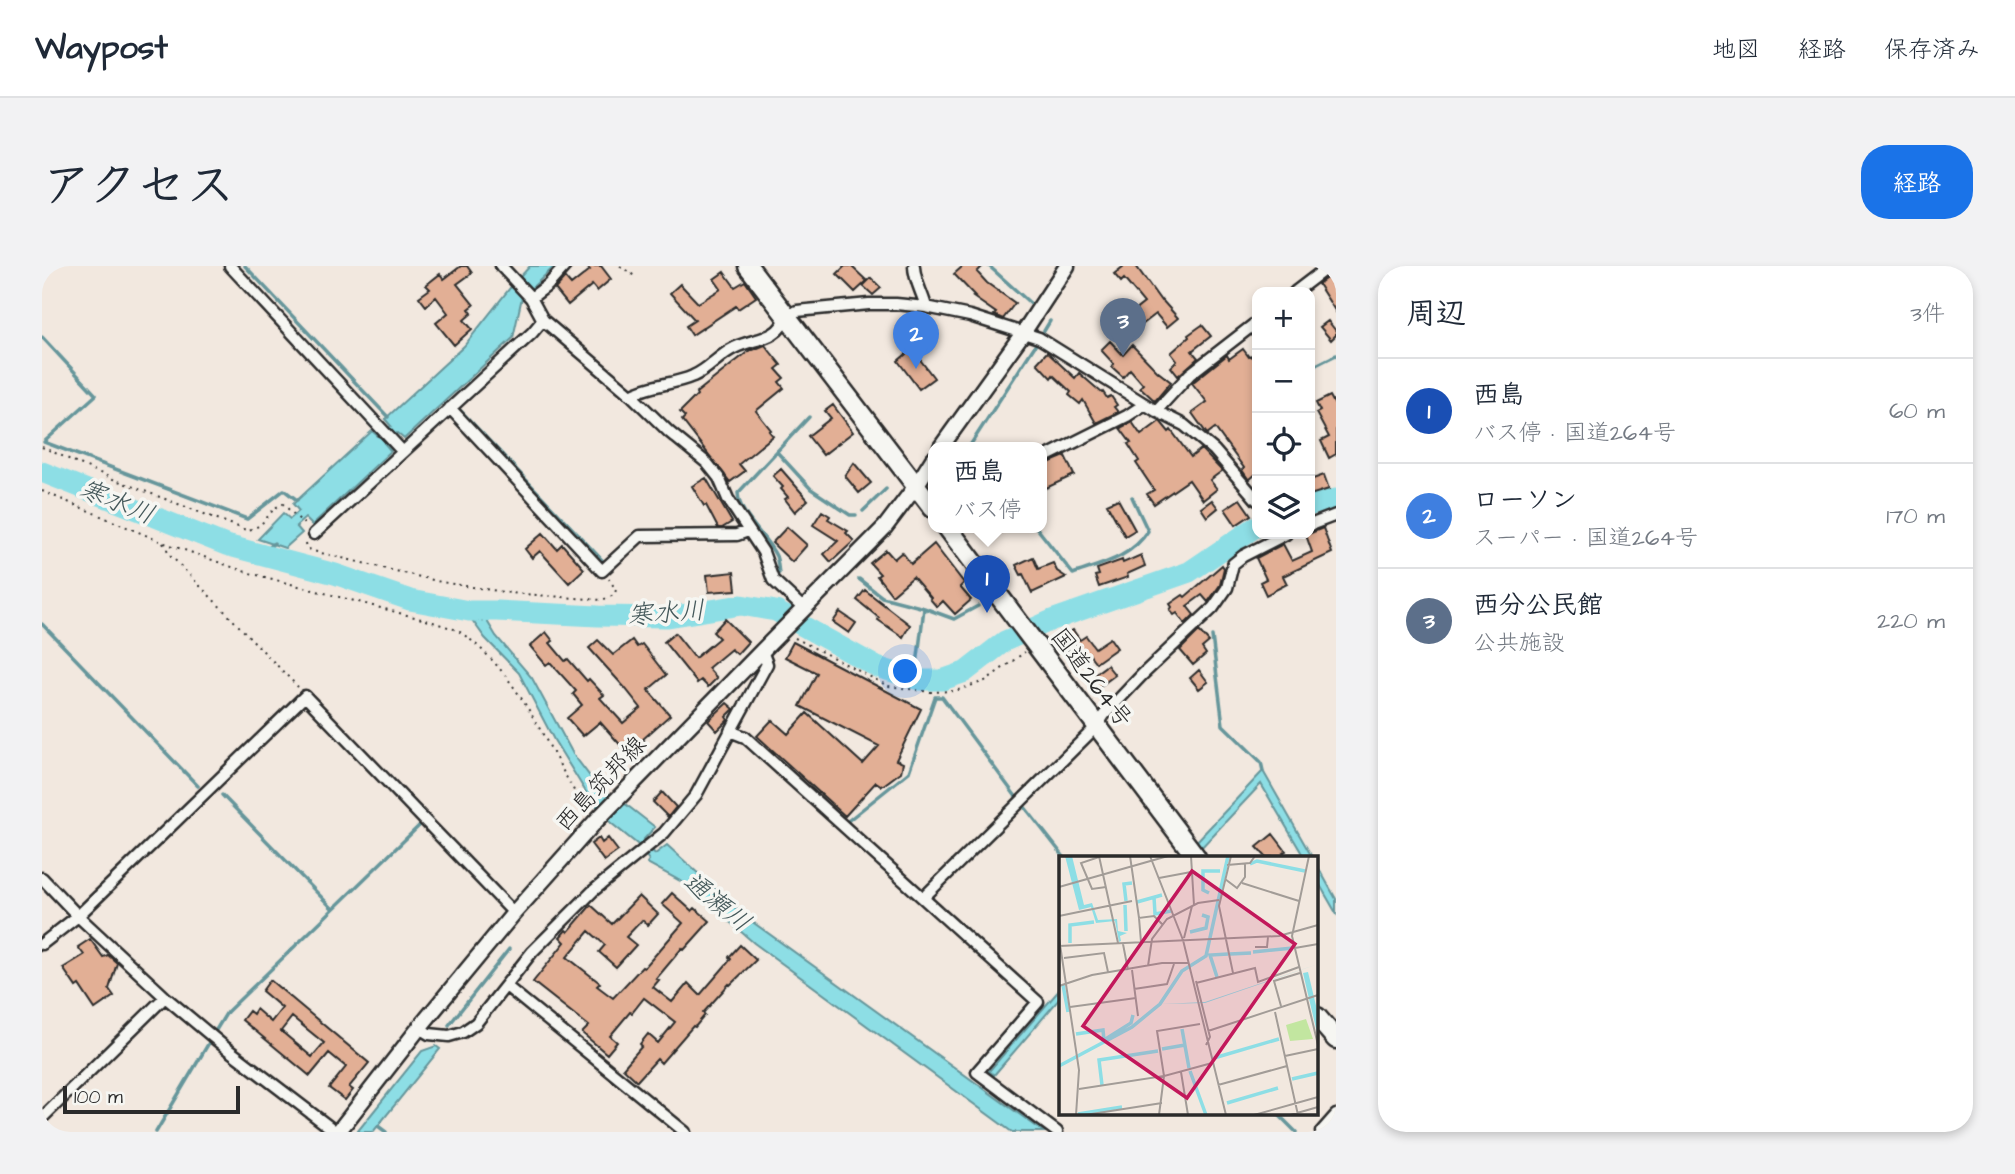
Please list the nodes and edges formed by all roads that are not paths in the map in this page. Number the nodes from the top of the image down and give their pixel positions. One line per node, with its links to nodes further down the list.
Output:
1 (230, 266): 20 (street)
2 (501, 266): 9 (street)
3 (565, 266): 9 (street)
4 (748, 266): 11 (highway)
5 (914, 266): 10 (street)
6 (1067, 266): 14 (main road)
7 (1328, 266): 8 (street)
8 (1301, 287)
9 (529, 296): 12 (street)
10 (926, 307): 11 (street); 14 (street)
11 (787, 316): 15 (street); 22 (highway)
12 (543, 320): 15 (street); 17 (street)
13 (1252, 326): 18 (street)
14 (1023, 333): 16 (street); 19 (main road)
15 (631, 395): 26 (street)
16 (1145, 404): 18 (street); 21 (street)
17 (450, 408): 20 (street); 26 (street)
18 (1156, 411): 23 (street)
19 (945, 442)
20 (403, 452): 28 (street)
21 (1047, 456)
22 (925, 487): 30 (main road, 西島筑邦線)
23 (1252, 495)
24 (1336, 515): 25 (street)
25 (1315, 523)
26 (748, 531): 30 (street)
27 (951, 533): 32 (highway, 国道264号)
28 (314, 534)
29 (1274, 539): 32 (street)
30 (804, 609): 31 (main road, 西島筑邦線)
31 (762, 650): 33 (street); 37 (main road, 西島筑邦線)
32 (1097, 726): 34 (highway, 国道264号); 36 (street)
33 (730, 730): 36 (street); 40 (street)
34 (1195, 856)
35 (42, 878): 38 (street)
36 (923, 898): 49 (street)
37 (514, 914): 38 (street); 43 (main road, 西島筑邦線)
38 (78, 916): 39 (street); 41 (street)
39 (42, 944)
40 (506, 986): 43 (street); 48 (street)
41 (164, 997): 46 (street); 47 (street)
42 (1318, 1018): 44 (highway)
43 (419, 1028): 47 (main road, 西島筑邦線)
44 (1336, 1039)
45 (1336, 1115): 50 (street)
46 (42, 1118)
47 (337, 1132)
48 (685, 1132)
49 (1057, 1132)
50 (1321, 1132)

